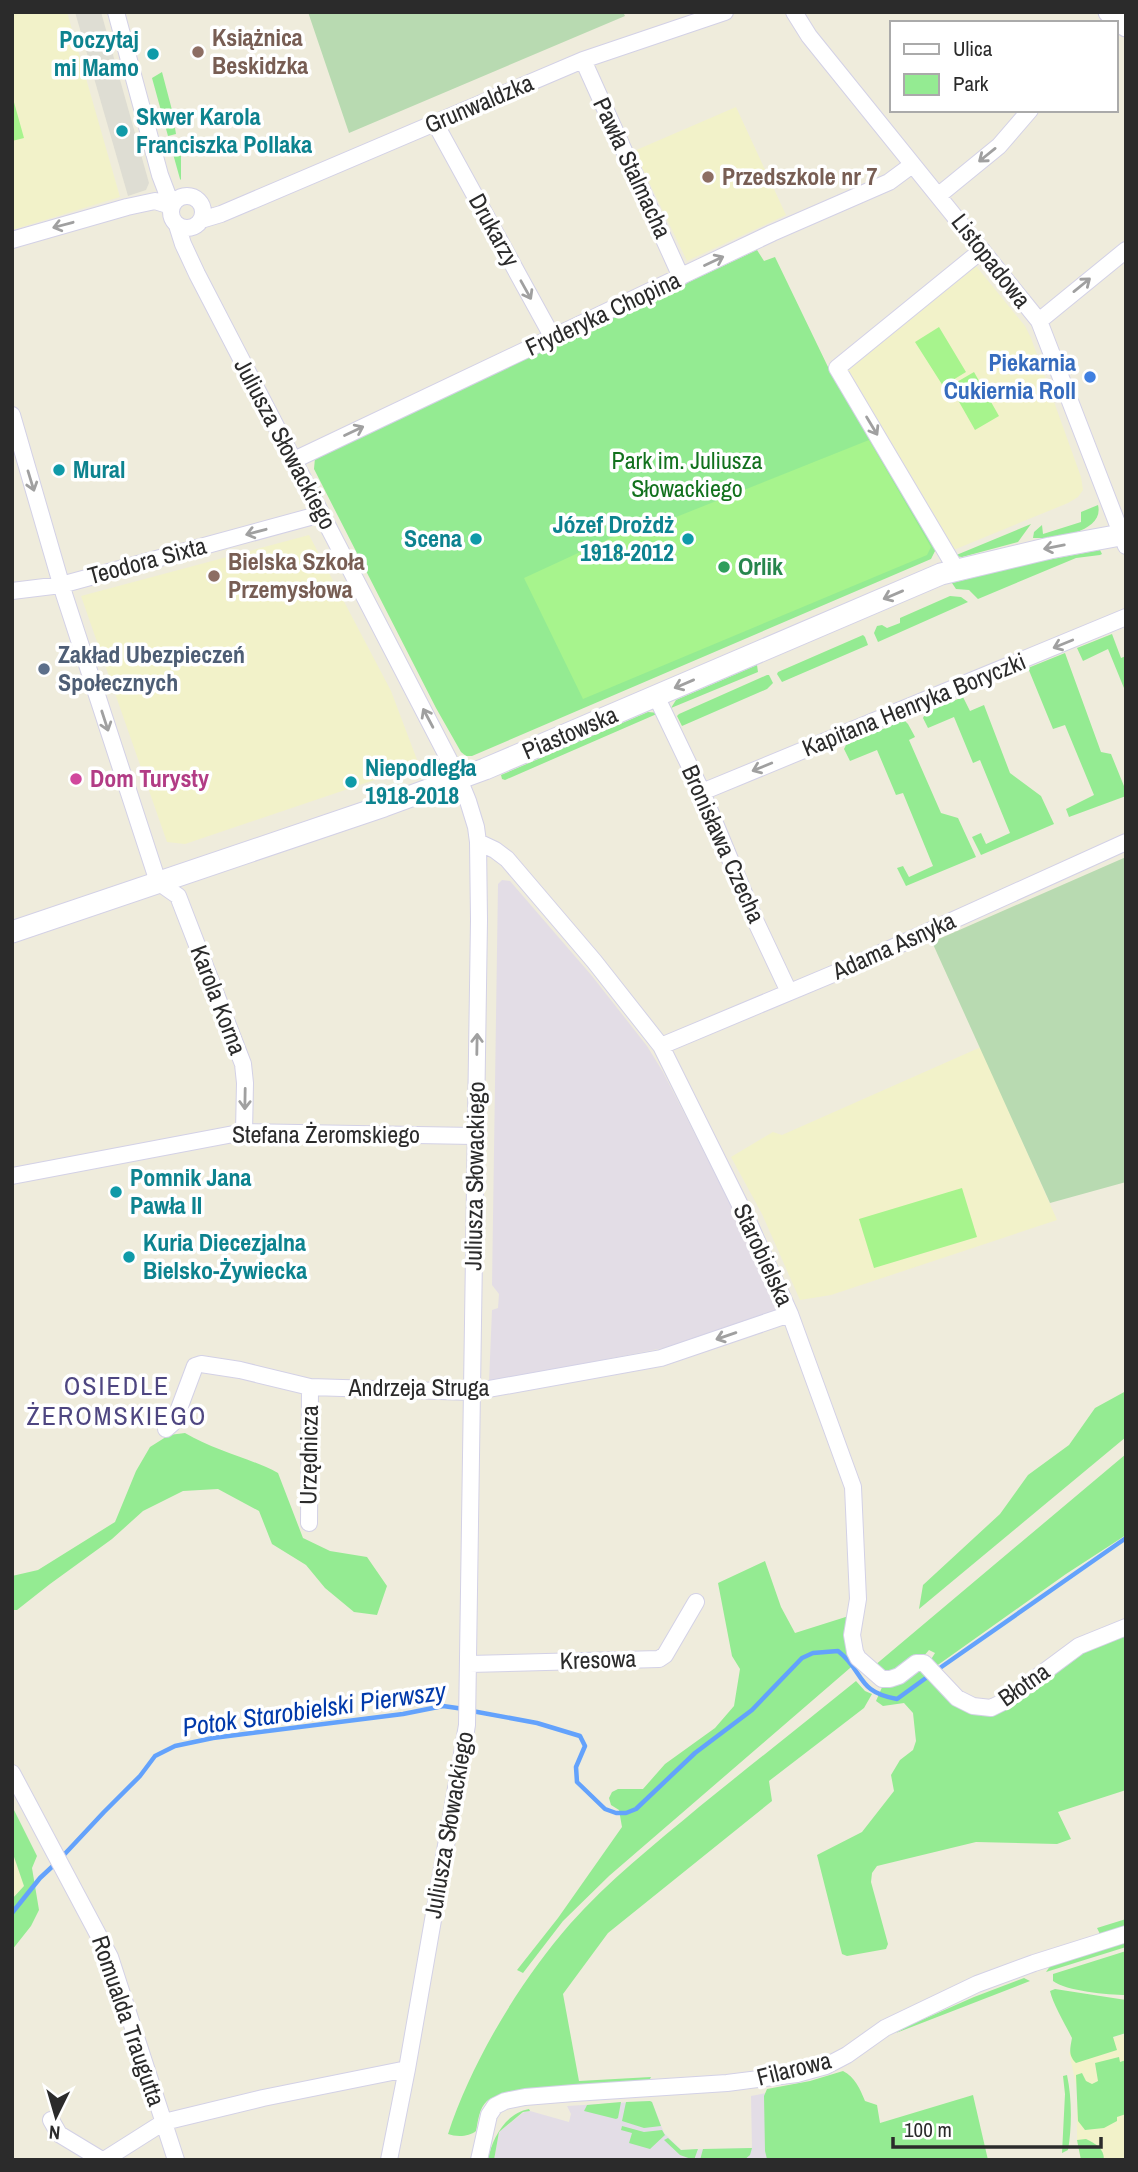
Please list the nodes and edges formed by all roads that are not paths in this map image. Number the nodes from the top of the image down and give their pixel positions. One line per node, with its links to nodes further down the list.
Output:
1 (116, 12): 8 (street)
2 (725, 12): 4 (street, Grunwaldzka)
3 (794, 12): 7 (street, Listopadowa)
4 (583, 60): 6 (street, Grunwaldzka); 16 (street, Pawła Stalmacha)
5 (1028, 112): 9 (street, one-way to 9)
6 (435, 123): 12 (street, Grunwaldzka); 18 (street, Drukarzy, one-way to 18)
7 (912, 165): 9 (street, Listopadowa); 16 (street, Fryderyka Chopina, one-way to 7)
8 (160, 175): 10 (street); 11 (street)
9 (939, 195): 14 (street, Listopadowa)
10 (176, 201): 11 (street); 12 (street); 12 (street)
11 (145, 203): 13 (street, one-way to 13)
12 (193, 219): 20 (street, Juliusza Słowackiego)
13 (12, 240)
14 (982, 250): 17 (street, Listopadowa); 23 (street, one-way to 23)
15 (1126, 250): 17 (street, one-way to 15)
16 (681, 277): 18 (street, Fryderyka Chopina)
17 (1039, 321): 22 (street, Listopadowa)
18 (553, 338): 20 (street, Fryderyka Chopina, one-way to 18)
19 (12, 415): 24 (street, one-way to 24)
20 (292, 461): 21 (street, Juliusza Słowackiego)
21 (326, 522): 24 (street, Teodora Sixta, one-way to 24); 28 (street, Juliusza Słowackiego, one-way to 21)
22 (1124, 538): 23 (street, Piastowska, one-way to 23)
23 (956, 569): 27 (street, Piastowska, one-way to 27)
24 (61, 585): 25 (street, Teodora Sixta); 32 (street, one-way to 32)
25 (12, 592)
26 (1126, 617): 29 (street, Kapitana Henryka Boryczki, one-way to 29)
27 (656, 696): 28 (street, Piastowska); 29 (street, Bronisława Czecha)
28 (459, 779): 30 (street, Juliusza Słowackiego); 32 (street, Piastowska)
29 (702, 792): 34 (street, Bronisława Czecha)
30 (478, 842): 35 (street, Starobielska); 37 (street, Juliusza Słowackiego, one-way to 30)
31 (1126, 842): 34 (street, Adama Asnyka)
32 (158, 882): 33 (street, Piastowska); 36 (street, Karola Korna, one-way to 36)
33 (12, 932)
34 (789, 992): 35 (street, Adama Asnyka)
35 (661, 1046): 39 (street, Starobielska)
36 (244, 1132): 37 (street, Stefana Żeromskiego); 38 (street, Stefana Żeromskiego)
37 (475, 1136): 41 (street, Juliusza Słowackiego)
38 (12, 1176)
39 (790, 1314): 41 (street, Andrzeja Struga, one-way to 41); 47 (street, Starobielska)
40 (310, 1387): 41 (street, Andrzeja Struga); 42 (street, Andrzeja Struga); 43 (street, Urzędnicza)
41 (472, 1392): 46 (street, Juliusza Słowackiego)
42 (166, 1429)
43 (309, 1523)
44 (696, 1602): 46 (street, Kresowa)
45 (1126, 1627): 47 (street, Błotna)
46 (469, 1664): 50 (street, Juliusza Słowackiego)
47 (934, 1674)
48 (12, 1773): 52 (street, Romualda Traugutta)
49 (1126, 1934): 56 (street, Filarowa)
50 (407, 2069): 52 (street, Romualda Traugutta); 55 (street, Juliusza Słowackiego)
51 (51, 2120): 53 (street, Romualda Traugutta)
52 (164, 2122): 53 (street, Romualda Traugutta); 54 (street, Romualda Traugutta)
53 (103, 2160)
54 (176, 2160)
55 (388, 2160)
56 (479, 2160)

